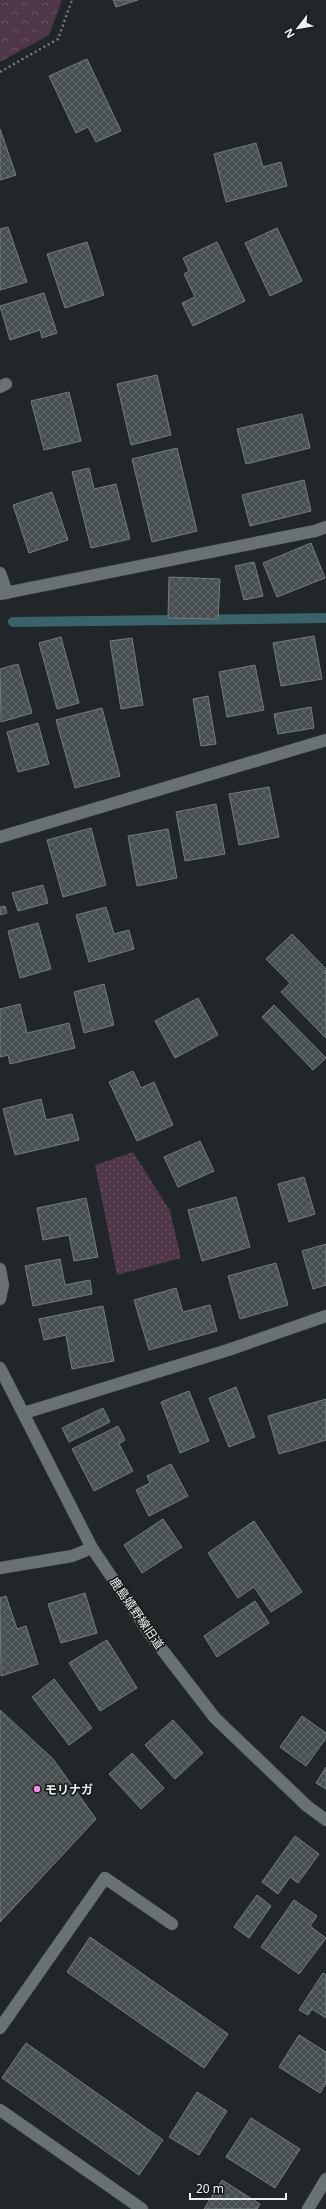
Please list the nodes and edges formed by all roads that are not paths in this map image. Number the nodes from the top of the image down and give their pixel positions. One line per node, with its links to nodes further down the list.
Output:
1 (326, 526): 3 (street)
2 (0, 573): 3 (street)
3 (3, 593)
4 (326, 740): 5 (street)
5 (0, 837)
6 (0, 1269): 7 (street)
7 (0, 1299)
8 (326, 1316): 10 (street)
9 (0, 1368): 10 (street, 鹿島嬉野線旧道)
10 (24, 1413): 11 (street, 鹿島嬉野線旧道)
11 (92, 1548): 12 (street); 13 (street, 鹿島嬉野線旧道)
12 (0, 1568)
13 (326, 1820)
14 (172, 1924): 15 (street)
15 (0, 2028)
16 (0, 2110): 18 (street)
17 (326, 2179): 19 (street)
18 (142, 2209)
19 (308, 2209)

